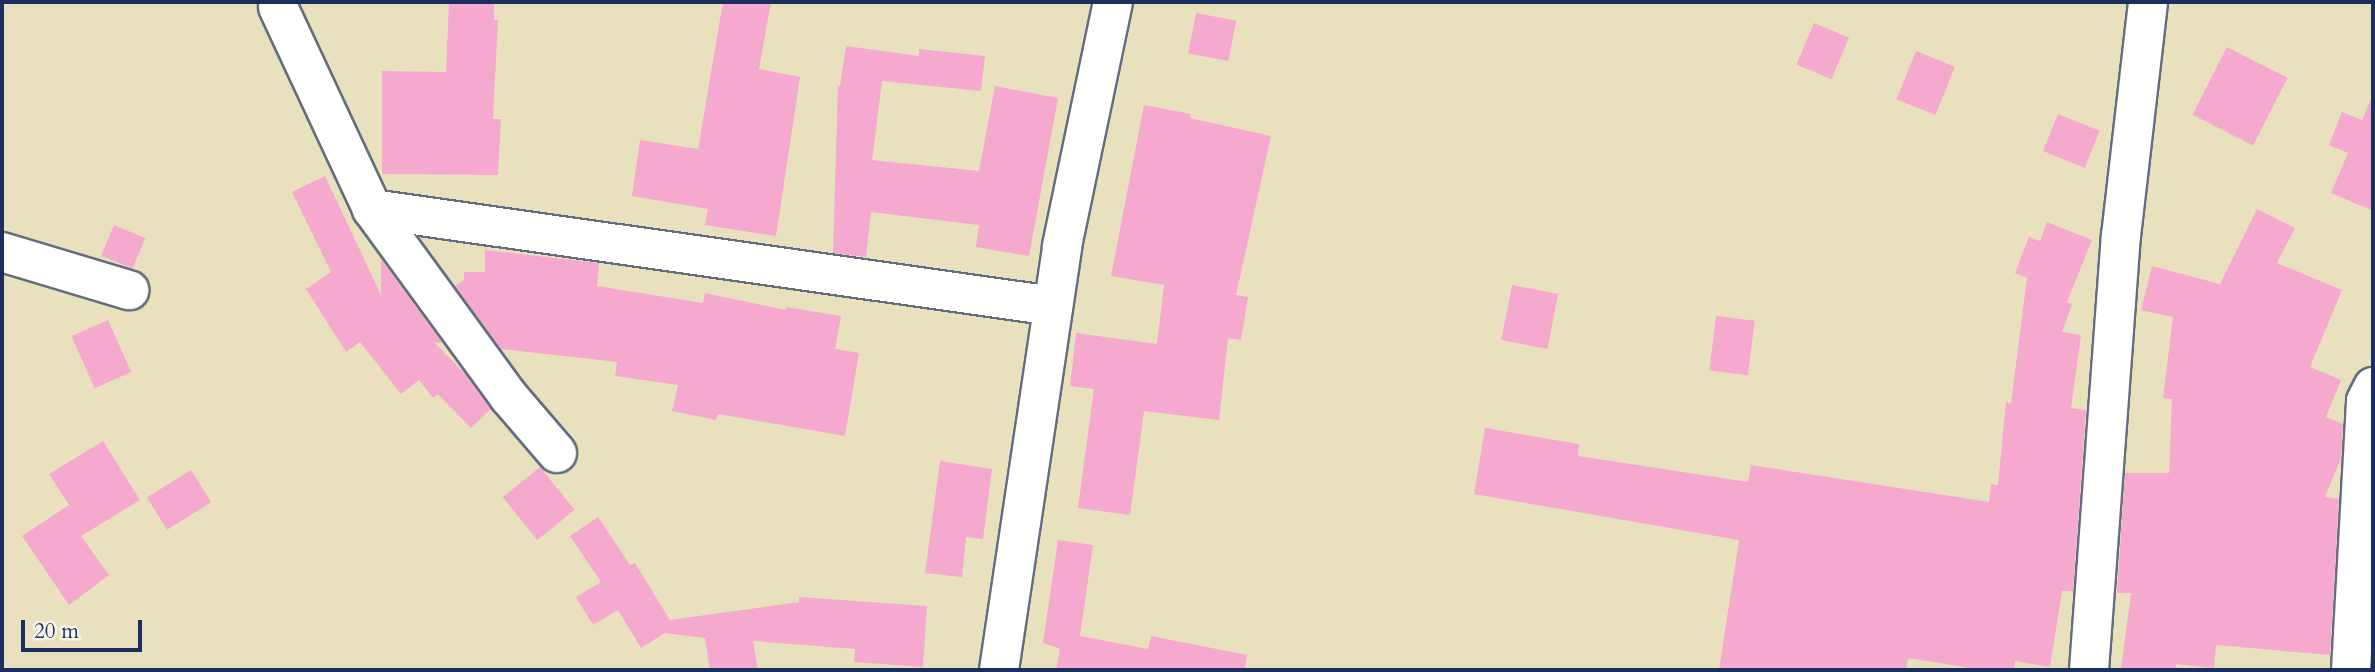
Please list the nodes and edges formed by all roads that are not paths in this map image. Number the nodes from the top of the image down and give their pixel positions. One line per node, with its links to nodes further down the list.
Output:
1 (1113, 2): 7 (street)
2 (2148, 2): 11 (street)
3 (278, 7): 4 (street)
4 (372, 209): 7 (street); 9 (street)
5 (2, 252): 6 (street)
6 (129, 290)
7 (1053, 306): 10 (street)
8 (2373, 387): 12 (street)
9 (557, 453)
10 (999, 670)
11 (2089, 670)
12 (2351, 670)

